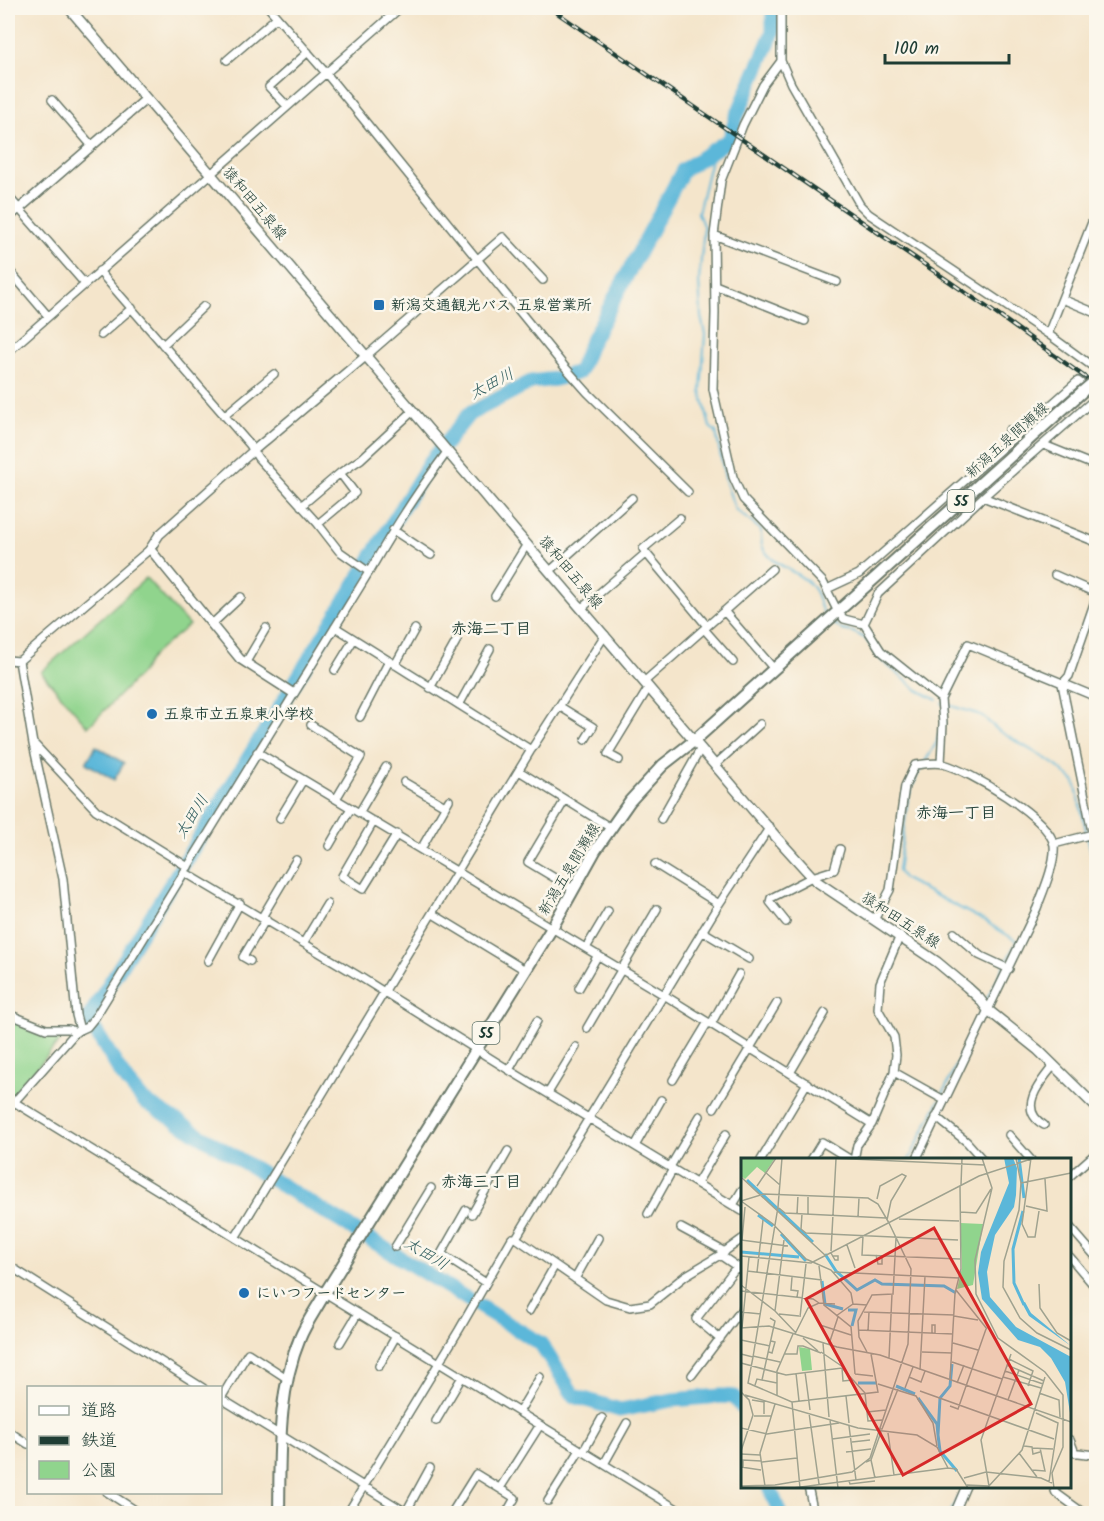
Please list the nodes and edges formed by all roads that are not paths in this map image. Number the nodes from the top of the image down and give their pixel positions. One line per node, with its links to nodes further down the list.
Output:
1 (69, 8): 10 (main road, 猿和田五泉線)
2 (269, 8): 5 (street)
3 (399, 8): 9 (street)
4 (781, 8): 8 (street)
5 (277, 17): 6 (street); 7 (street)
6 (308, 52): 9 (street); 12 (street)
7 (227, 60)
8 (780, 61): 19 (street); 33 (street)
9 (325, 72): 12 (street); 20 (street)
10 (146, 99): 13 (street); 14 (main road, 猿和田五泉線)
11 (52, 100): 13 (street)
12 (287, 106): 14 (street)
13 (92, 146): 16 (street)
14 (210, 173): 22 (street); 37 (main road, 猿和田五泉線)
15 (8, 196): 16 (street)
16 (19, 209): 18 (street); 25 (street)
17 (1096, 212): 27 (street)
18 (8, 219)
19 (714, 235): 24 (street); 26 (street)
20 (477, 261): 23 (street); 37 (street); 51 (street)
21 (8, 269): 31 (street)
22 (99, 271): 25 (street); 29 (street)
23 (543, 280)
24 (837, 282)
25 (85, 284): 31 (street)
26 (715, 285): 32 (street); 67 (street)
27 (1062, 299): 30 (street); 33 (street)
28 (204, 306): 35 (street)
29 (132, 308): 34 (street); 35 (street)
30 (1096, 313)
31 (48, 316): 36 (street)
32 (805, 321)
33 (1048, 334): 38 (street)
34 (101, 335)
35 (163, 345): 43 (street)
36 (9, 348)
37 (366, 356): 42 (main road, 猿和田五泉線); 47 (street)
38 (1095, 365)
39 (274, 374): 43 (street)
40 (1096, 380): 74 (main road, 新潟五泉間瀬線 / 55, bridge)
41 (1096, 396): 45 (street); 46 (street)
42 (413, 411): 48 (main road, 猿和田五泉線); 50 (street)
43 (224, 416): 47 (street)
44 (1009, 430): 45 (street)
45 (1017, 434): 67 (street)
46 (1044, 445): 49 (street); 52 (street)
47 (253, 452): 54 (street); 60 (street)
48 (447, 452): 57 (street); 59 (main road, 猿和田五泉線)
49 (1096, 466)
50 (340, 473): 54 (street); 56 (street)
51 (688, 492)
52 (983, 497): 58 (street); 76 (street)
53 (632, 498): 64 (street)
54 (301, 506): 56 (street)
55 (680, 518): 61 (street)
56 (318, 524): 65 (street)
57 (393, 530): 62 (street); 65 (street)
58 (1096, 542)
59 (527, 544): 64 (main road, 猿和田五泉線); 69 (street)
60 (150, 549): 75 (street); 86 (street)
61 (646, 553): 72 (street); 78 (street)
62 (431, 555)
63 (772, 569): 73 (street)
64 (551, 570): 72 (main road, 猿和田五泉線)
65 (369, 572): 77 (street)
66 (1055, 575): 68 (street)
67 (827, 589): 74 (street)
68 (1096, 592)
69 (495, 596)
70 (241, 597): 75 (street)
71 (1096, 598): 93 (street)
72 (582, 608): 81 (main road, 猿和田五泉線)
73 (724, 611): 78 (street); 90 (street)
74 (838, 612): 76 (street); 90 (main road, 新潟五泉間瀬線 / 55)
75 (212, 624): 87 (street)
76 (864, 624): 97 (street)
77 (335, 627): 82 (street); 95 (street)
78 (706, 627): 88 (street); 92 (street)
79 (266, 628): 87 (street)
80 (415, 629): 89 (street)
81 (605, 635): 92 (main road, 猿和田五泉線); 99 (street)
82 (354, 639): 89 (street); 91 (street)
83 (457, 640): 94 (street)
84 (490, 649): 98 (street)
85 (8, 660): 86 (street)
86 (18, 661): 104 (street)
87 (246, 662): 95 (street)
88 (734, 662)
89 (392, 663): 94 (street); 100 (street)
90 (774, 669): 105 (main road, 新潟五泉間瀬線 / 55)
91 (335, 670)
92 (647, 684): 105 (main road, 猿和田五泉線); 108 (street)
93 (1062, 684): 96 (street); 97 (street); 120 (street)
94 (430, 687): 98 (street)
95 (291, 691): 107 (street)
96 (1096, 697)
97 (941, 699): 109 (street)
98 (459, 705): 106 (street)
99 (559, 706): 103 (street); 106 (street)
100 (360, 717)
101 (760, 724): 110 (street)
102 (310, 725): 115 (street)
103 (585, 740)
104 (33, 744): 134 (street); 171 (street)
105 (698, 744): 110 (main road, 猿和田五泉線); 121 (street); 124 (main road, 新潟五泉間瀬線 / 55)
106 (531, 750): 112 (street)
107 (258, 752): 113 (street); 134 (street)
108 (619, 760)
109 (941, 763): 127 (street); 145 (street)
110 (716, 764): 123 (main road, 猿和田五泉線)
111 (386, 768): 118 (street)
112 (519, 771): 116 (street); 135 (street)
113 (303, 780): 115 (street); 119 (street)
114 (405, 782): 129 (street)
115 (336, 799): 117 (street)
116 (565, 800): 124 (street); 137 (street)
117 (351, 808): 118 (street); 128 (street)
118 (359, 813): 122 (street)
119 (280, 818)
120 (1093, 818): 126 (street)
121 (661, 819)
122 (374, 821): 125 (street); 125 (street)
123 (770, 827): 136 (main road, 猿和田五泉線); 140 (street)
124 (611, 828): 137 (main road, 新潟五泉間瀬線 / 55)
125 (397, 834): 129 (street)
126 (1093, 834): 127 (street); 131 (street)
127 (1054, 844): 158 (street)
128 (329, 846)
129 (421, 849): 135 (street)
130 (840, 849): 136 (street)
131 (1096, 850)
132 (296, 860): 144 (street)
133 (655, 864): 140 (street)
134 (184, 866): 138 (street); 171 (street)
135 (458, 872): 143 (street); 147 (street)
136 (812, 877): 145 (main road, 猿和田五泉線); 146 (street)
137 (573, 889): 147 (main road, 新潟五泉間瀬線 / 55)
138 (240, 903): 144 (street); 155 (street)
139 (327, 904): 151 (street)
140 (719, 904): 148 (street)
141 (657, 909): 157 (street)
142 (608, 911): 152 (street)
143 (433, 914): 159 (street); 162 (street)
144 (264, 918): 151 (street); 156 (street)
145 (874, 920): 150 (main road, 猿和田五泉線)
146 (786, 922)
147 (552, 928): 152 (street); 159 (main road, 新潟五泉間瀬線 / 55)
148 (702, 931): 154 (street); 163 (street)
149 (954, 933): 158 (street)
150 (899, 938): 165 (main road, 猿和田五泉線); 177 (street)
151 (304, 942): 162 (street)
152 (586, 948): 153 (street)
153 (598, 955): 157 (street); 161 (street)
154 (749, 958)
155 (208, 961)
156 (250, 961)
157 (621, 969): 163 (street); 170 (street)
158 (1010, 969): 165 (street)
159 (525, 970): 174 (main road, 新潟五泉間瀬線 / 55)
160 (739, 974): 169 (street)
161 (579, 988)
162 (384, 992): 174 (street); 215 (street)
163 (664, 995): 169 (street); 190 (street)
164 (777, 1003): 173 (street)
165 (988, 1010): 175 (main road, 猿和田五泉線); 183 (street)
166 (825, 1013): 178 (street)
167 (8, 1014): 171 (street)
168 (537, 1021): 176 (street)
169 (709, 1023): 173 (street); 179 (street)
170 (587, 1028)
171 (78, 1031): 184 (street)
172 (576, 1047): 181 (street)
173 (750, 1048): 178 (street); 186 (street)
174 (476, 1049): 176 (street); 229 (main road, 新潟五泉間瀬線 / 55)
175 (1054, 1065): 185 (main road, 猿和田五泉線); 192 (street)
176 (509, 1070): 181 (street)
177 (894, 1072): 183 (street); 191 (street)
178 (790, 1073): 180 (street)
179 (673, 1080)
180 (807, 1083): 191 (street); 198 (street)
181 (548, 1093): 190 (street)
182 (661, 1100): 195 (street)
183 (944, 1100): 189 (street)
184 (14, 1102): 187 (street); 215 (street)
185 (1096, 1105)
186 (714, 1107)
187 (8, 1109)
188 (700, 1116): 205 (street)
189 (936, 1117): 202 (street); 203 (street)
190 (588, 1118): 195 (street); 216 (street)
191 (872, 1124): 201 (street)
192 (1044, 1125)
193 (726, 1134): 207 (street)
194 (1009, 1135): 204 (street)
195 (635, 1146): 205 (street)
196 (508, 1151): 227 (street)
197 (1096, 1153): 206 (street)
198 (762, 1158)
199 (812, 1158): 200 (street)
200 (850, 1158)
201 (854, 1158)
202 (917, 1158)
203 (981, 1158)
204 (1029, 1158)
205 (672, 1168): 207 (street); 212 (street)
206 (1071, 1175)
207 (697, 1183): 210 (street)
208 (431, 1188): 219 (street)
209 (741, 1192): 210 (street)
210 (733, 1205): 211 (street)
211 (741, 1209)
212 (648, 1214)
213 (681, 1228): 220 (street)
214 (1071, 1228): 221 (street)
215 (235, 1238): 229 (street)
216 (516, 1238): 224 (street); 227 (street)
217 (598, 1238): 226 (street)
218 (741, 1240): 220 (street)
219 (395, 1247)
220 (723, 1254): 225 (street); 226 (street)
221 (1096, 1257)
222 (1071, 1258): 228 (street)
223 (8, 1265): 242 (street)
224 (555, 1265): 226 (street); 231 (street)
225 (740, 1268): 234 (street)
226 (575, 1279)
227 (486, 1283): 236 (street)
228 (1096, 1288)
229 (325, 1293): 232 (street); 241 (main road, 新潟五泉間瀬線 / 55)
230 (741, 1310): 234 (street)
231 (529, 1311)
232 (358, 1313): 233 (street); 235 (street)
233 (396, 1336): 236 (street); 237 (street)
234 (720, 1339): 238 (street)
235 (340, 1342)
236 (438, 1362): 239 (street); 258 (street)
237 (379, 1366)
238 (692, 1375)
239 (462, 1377): 245 (street); 247 (street)
240 (540, 1377): 245 (street)
241 (288, 1379): 243 (street); 251 (main road, 新潟五泉間瀬線 / 55)
242 (200, 1386)
243 (222, 1396)
244 (222, 1399): 251 (street)
245 (519, 1412): 249 (street)
246 (603, 1418): 253 (street)
247 (436, 1421)
248 (627, 1423): 256 (street)
249 (540, 1425): 253 (street); 259 (street)
250 (8, 1431): 252 (street)
251 (280, 1434): 258 (street); 268 (main road, 新潟五泉間瀬線 / 55)
252 (27, 1443)
253 (581, 1450): 256 (street); 264 (street)
254 (1072, 1453): 255 (street)
255 (1096, 1455)
256 (604, 1464): 272 (street)
257 (430, 1468): 266 (street)
258 (363, 1485): 266 (street); 269 (street)
259 (500, 1488): 270 (street); 271 (street)
260 (808, 1488): 273 (street)
261 (965, 1488): 274 (street)
262 (1054, 1488): 265 (street)
263 (110, 1494): 267 (street)
264 (548, 1501)
265 (1075, 1511): 275 (street)
266 (408, 1513)
267 (141, 1514)
268 (279, 1514)
269 (347, 1514)
270 (451, 1514)
271 (506, 1514)
272 (685, 1514)
273 (814, 1514)
274 (954, 1514)
275 (1085, 1514)

